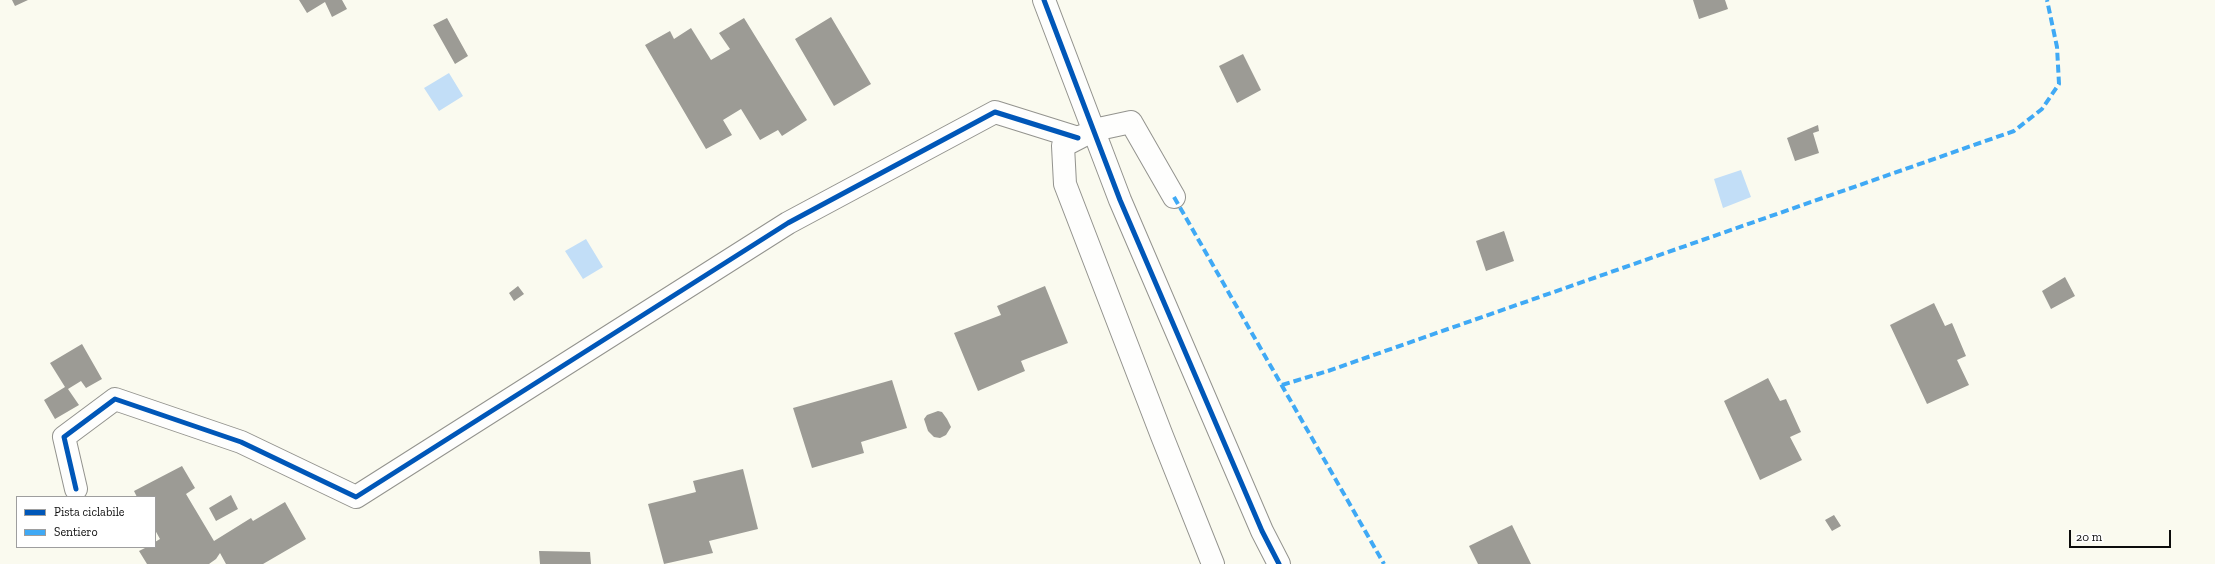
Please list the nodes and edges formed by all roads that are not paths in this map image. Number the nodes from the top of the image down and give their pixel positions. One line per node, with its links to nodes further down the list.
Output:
1 (1044, 0): 2 (street)
2 (1086, 134): 3 (street); 4 (street); 5 (street); 6 (street)
3 (1174, 197)
4 (76, 489)
5 (1213, 564)
6 (1279, 564)

